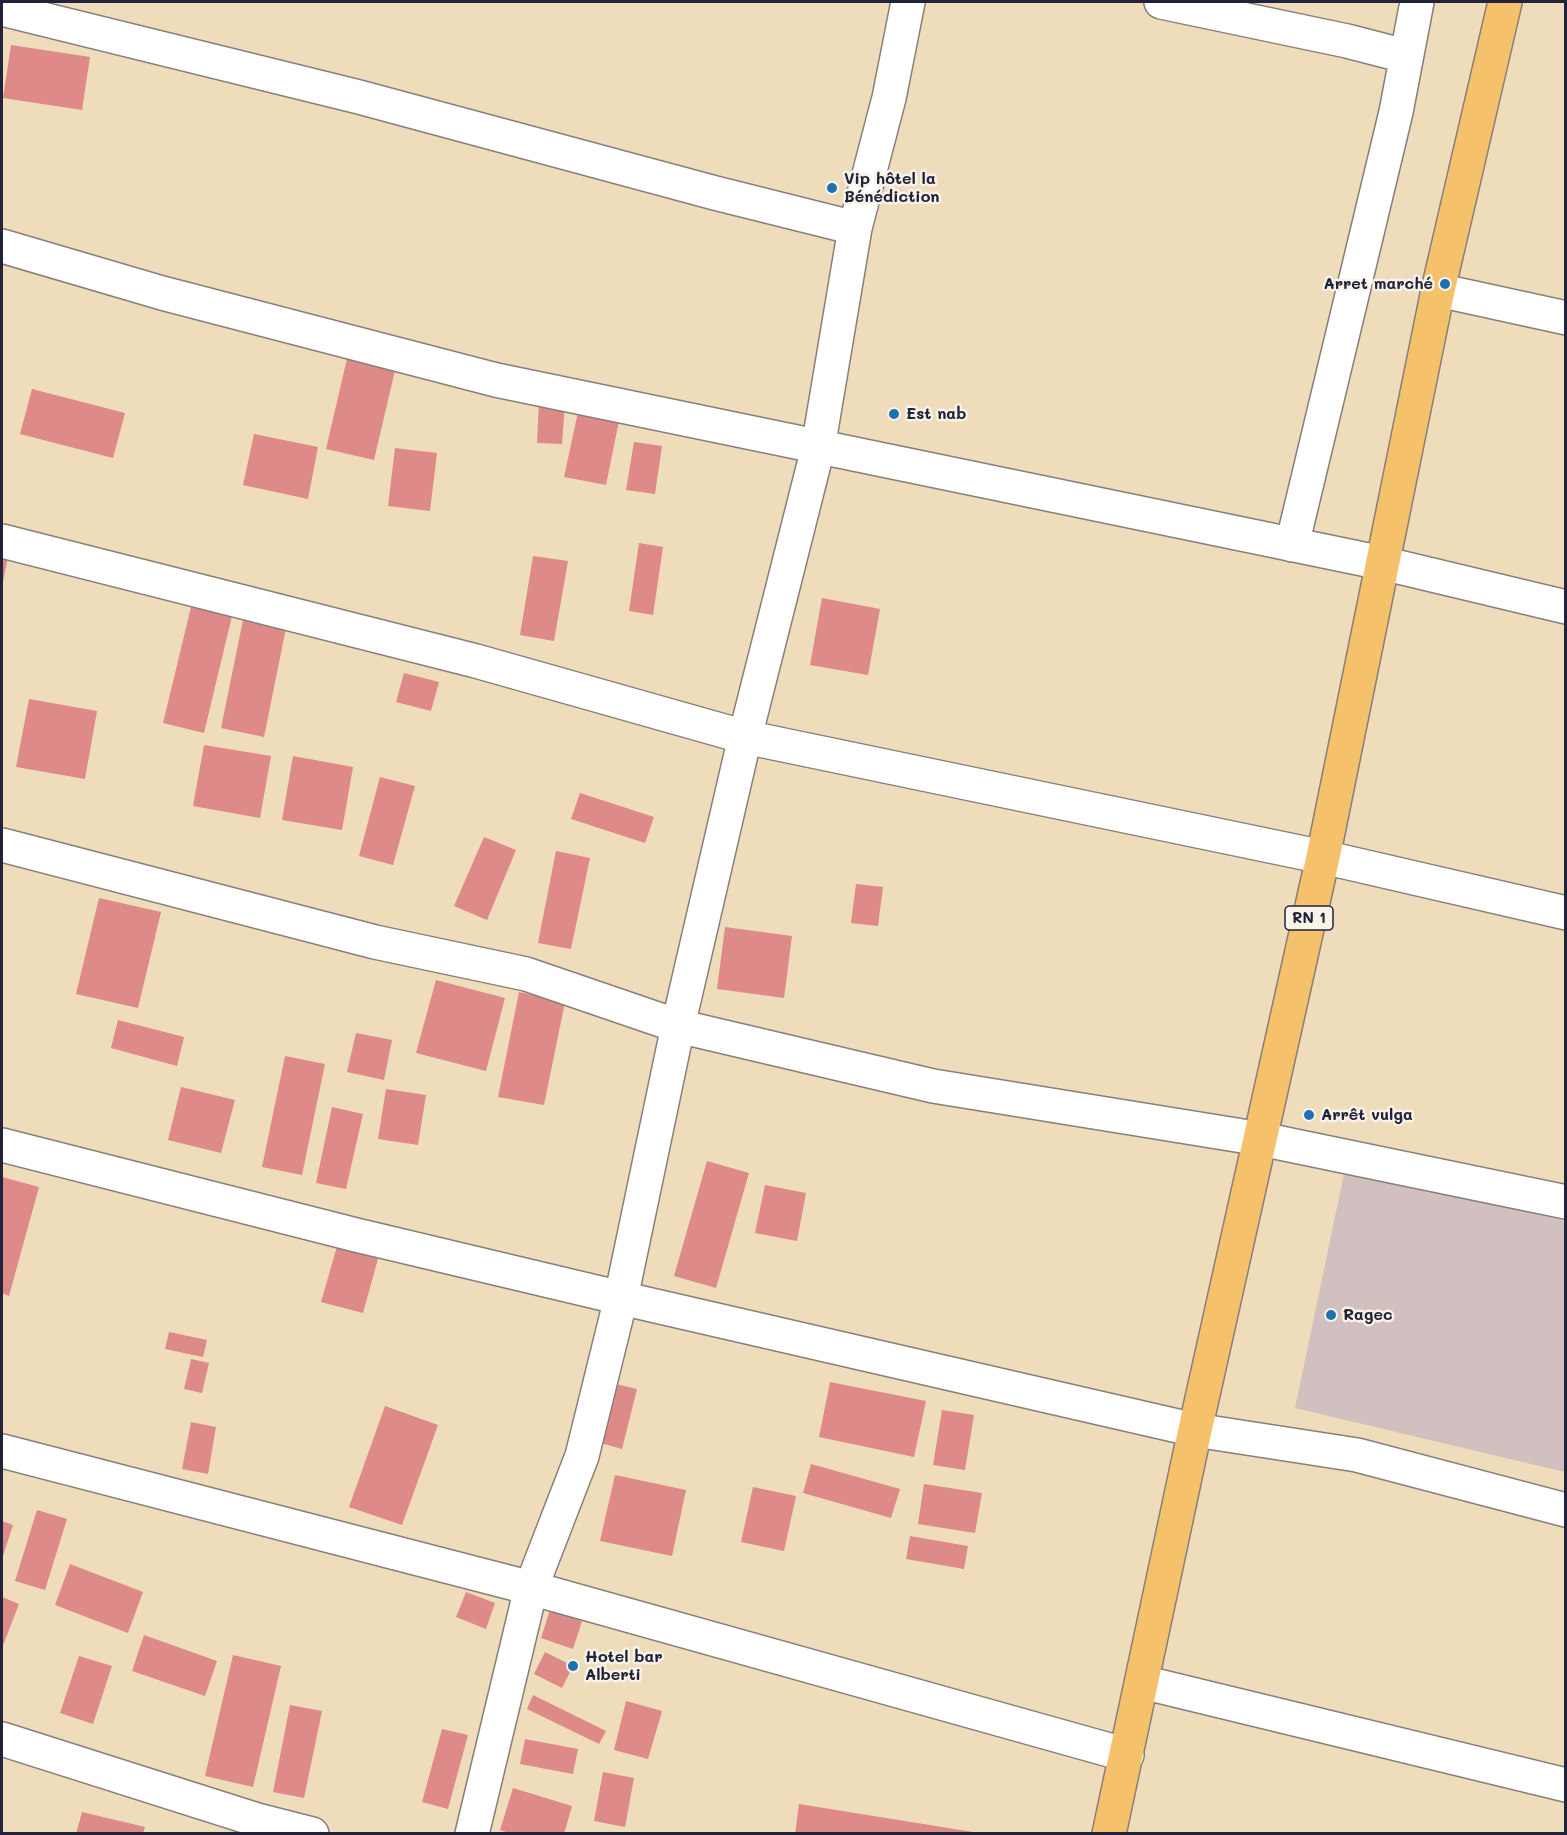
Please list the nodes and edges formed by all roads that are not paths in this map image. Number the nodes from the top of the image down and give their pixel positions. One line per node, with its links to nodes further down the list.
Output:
1 (908, 2): 7 (street)
2 (1161, 2): 6 (street)
3 (1418, 2): 6 (street)
4 (1506, 2): 9 (highway, RN 1)
5 (2, 9): 7 (street)
6 (1405, 56): 13 (street)
7 (855, 228): 11 (street)
8 (2, 246): 11 (street)
9 (1438, 290): 10 (street); 14 (highway, RN 1)
10 (1566, 318)
11 (818, 448): 13 (street); 16 (street)
12 (2, 542): 16 (street)
13 (1292, 545): 14 (street)
14 (1382, 563): 15 (street); 18 (highway, RN 1)
15 (1566, 607)
16 (745, 737): 18 (street); 20 (street)
17 (2, 845): 20 (street)
18 (1323, 857): 19 (street); 21 (highway, RN 1)
19 (1566, 913)
20 (678, 1026): 21 (street); 24 (street)
21 (1261, 1139): 23 (street); 25 (highway, RN 1)
22 (2, 1145): 24 (street)
23 (1566, 1202)
24 (621, 1298): 25 (street); 28 (street)
25 (1195, 1430): 27 (street); 29 (highway, RN 1)
26 (2, 1451): 28 (street)
27 (1566, 1510)
28 (531, 1588): 31 (street); 34 (street)
29 (1142, 1682): 31 (highway, RN 1); 32 (street)
30 (2, 1739): 33 (street)
31 (1127, 1755): 35 (highway, RN 1)
32 (1566, 1785)
33 (312, 1833)
34 (472, 1833)
35 (1109, 1833)

